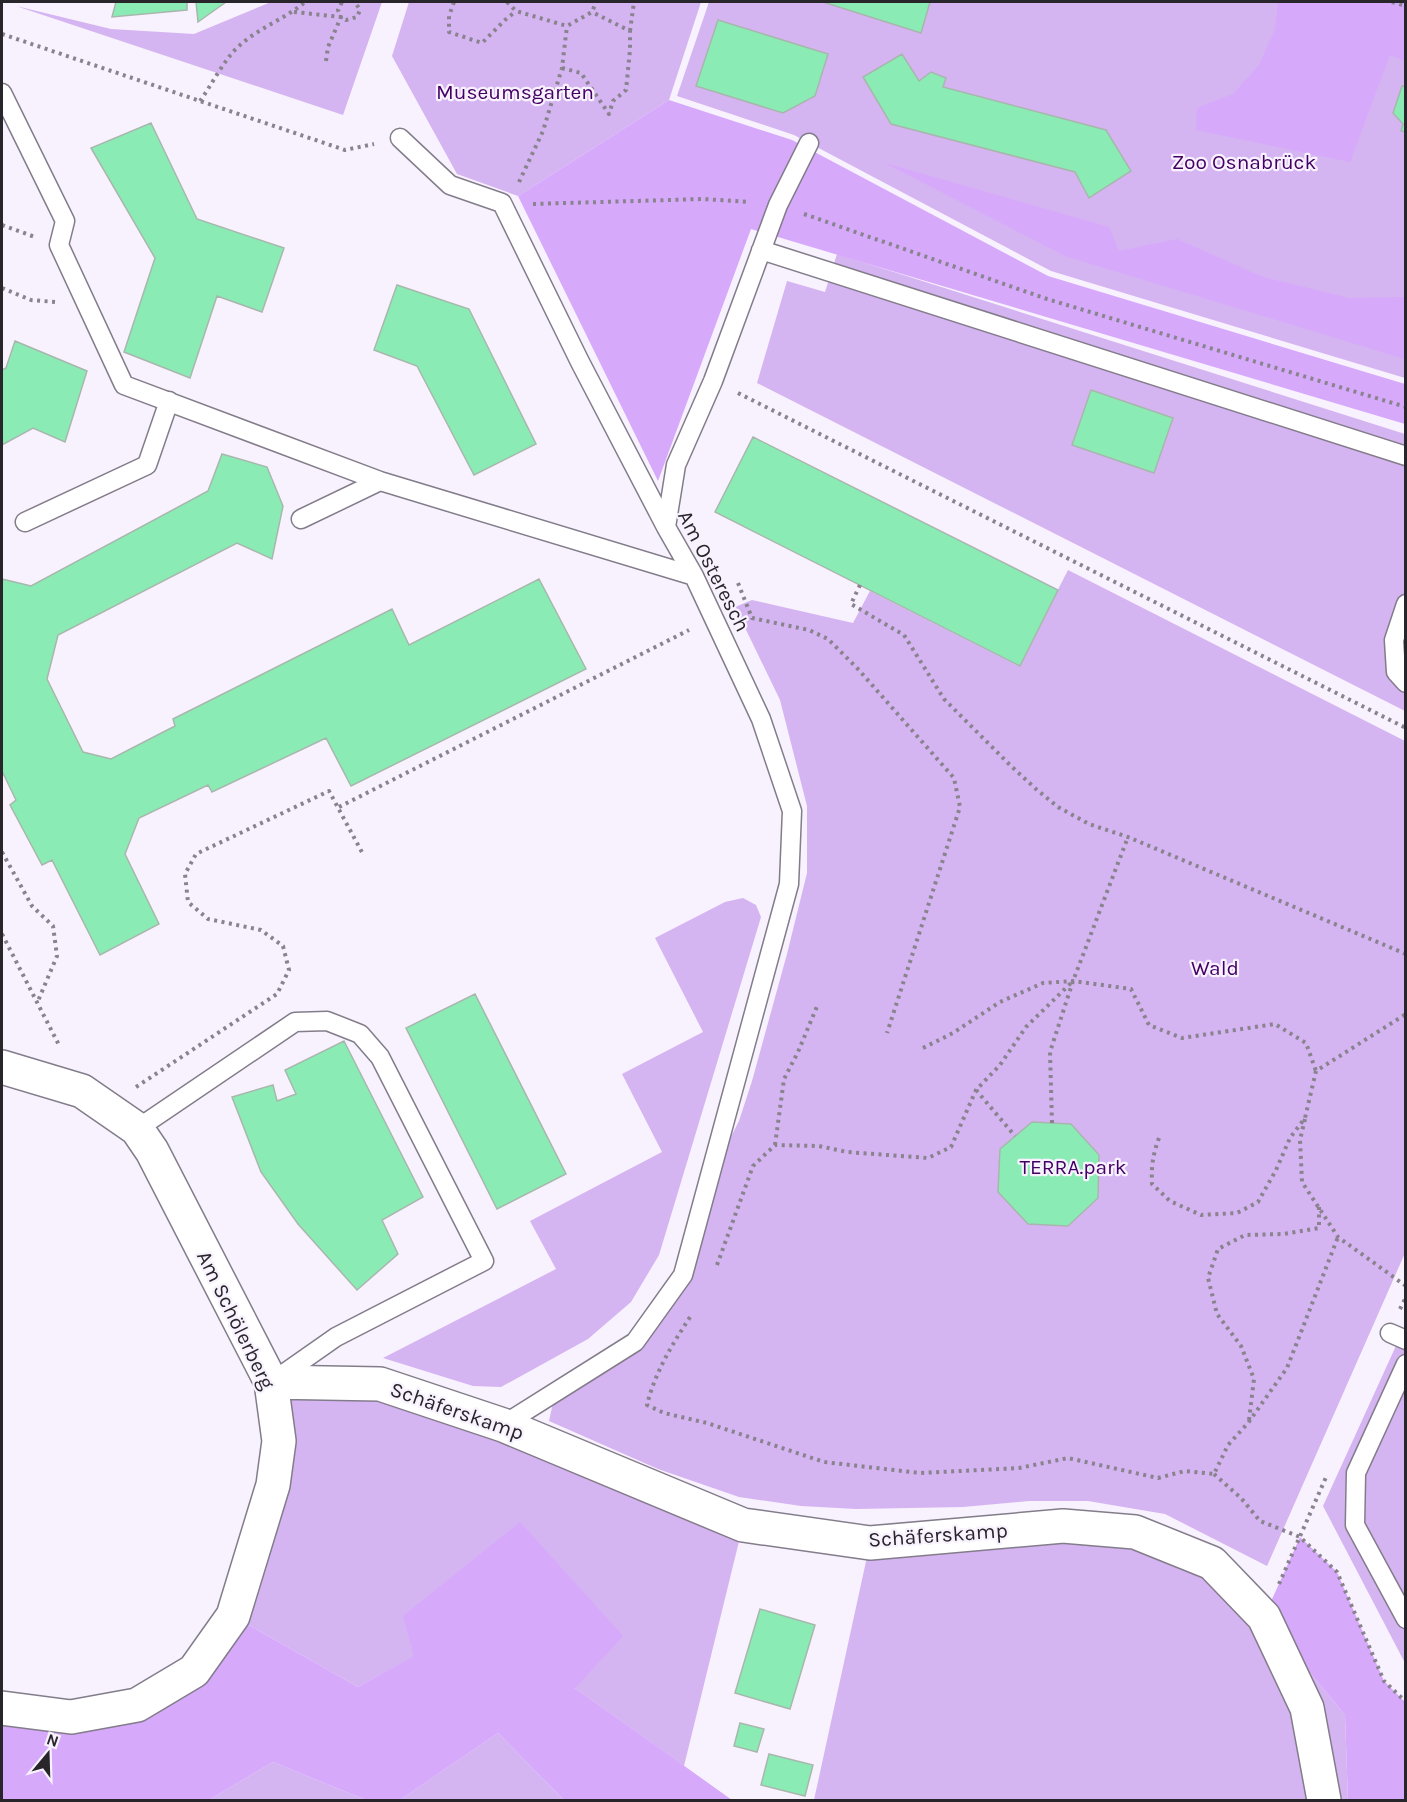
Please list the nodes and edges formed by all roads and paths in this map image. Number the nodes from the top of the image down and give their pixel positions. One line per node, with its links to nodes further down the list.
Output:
1 (305, 2): 11 (path)
2 (342, 2): 13 (path)
3 (355, 2): 13 (path)
4 (454, 2): 10 (path)
5 (507, 2): 10 (path)
6 (596, 2): 12 (path)
7 (634, 2): 15 (path)
8 (1392, 2): 9 (path)
9 (1406, 6)
10 (516, 11): 14 (path)
11 (293, 12): 13 (path); 20 (path)
12 (592, 12): 14 (path); 15 (path)
13 (340, 17): 17 (path)
14 (567, 26): 18 (path)
15 (630, 31): 18 (path)
16 (2, 34): 20 (path)
17 (326, 61)
18 (562, 68): 23 (path)
19 (2, 93): 27 (lane)
20 (200, 101): 21 (path)
21 (400, 138): 23 (lane)
22 (809, 143): 24 (lane)
23 (507, 203): 24 (path); 35 (lane, Am Osteresch)
24 (778, 205): 25 (lane); 30 (path)
25 (761, 250): 28 (lane); 31 (lane)
26 (2, 288): 27 (path)
27 (87, 305): 29 (lane)
28 (713, 381): 35 (lane); 42 (path)
29 (169, 401): 32 (lane); 34 (lane)
30 (1406, 407)
31 (1406, 456)
32 (380, 481): 33 (lane); 36 (lane)
33 (301, 519)
34 (25, 522)
35 (666, 527): 36 (lane, Am Osteresch)
36 (694, 576): 40 (lane, Am Osteresch)
37 (738, 583): 53 (path)
38 (860, 585): 44 (path)
39 (1406, 604): 41 (lane)
40 (713, 618): 43 (path); 73 (lane, Am Osteresch)
41 (1406, 683)
42 (1406, 728)
43 (339, 807): 46 (path); 58 (path)
44 (1128, 837): 48 (path); 49 (path)
45 (2, 852): 50 (path)
46 (364, 856)
47 (2, 934): 50 (path)
48 (1406, 954)
49 (1073, 981): 54 (path); 56 (path); 57 (path); 60 (path)
50 (37, 1001): 58 (path)
51 (818, 1004): 64 (path)
52 (1406, 1014): 56 (path)
53 (887, 1033)
54 (922, 1048)
55 (2, 1067): 58 (street, Am Schölerberg)
56 (1316, 1071): 59 (path)
57 (976, 1090): 62 (path); 64 (path)
58 (93, 1099): 61 (street, Am Schölerberg)
59 (1305, 1118): 63 (path); 65 (path)
60 (1052, 1124)
61 (137, 1129): 71 (street, Am Schölerberg); 71 (lane)
62 (1015, 1136)
63 (1159, 1137)
64 (775, 1145): 67 (path)
65 (1319, 1207): 66 (path); 72 (path)
66 (1338, 1237): 68 (path); 72 (path)
67 (714, 1273)
68 (1406, 1286)
69 (696, 1308): 74 (path)
70 (1406, 1364): 75 (lane)
71 (271, 1382): 73 (street, Schäferskamp); 77 (street, Am Schölerberg)
72 (1248, 1423): 74 (path)
73 (503, 1425): 78 (street, Schäferskamp)
74 (1214, 1474): 76 (path)
75 (1406, 1619)
76 (1406, 1702)
77 (2, 1708)
78 (1323, 1796)

